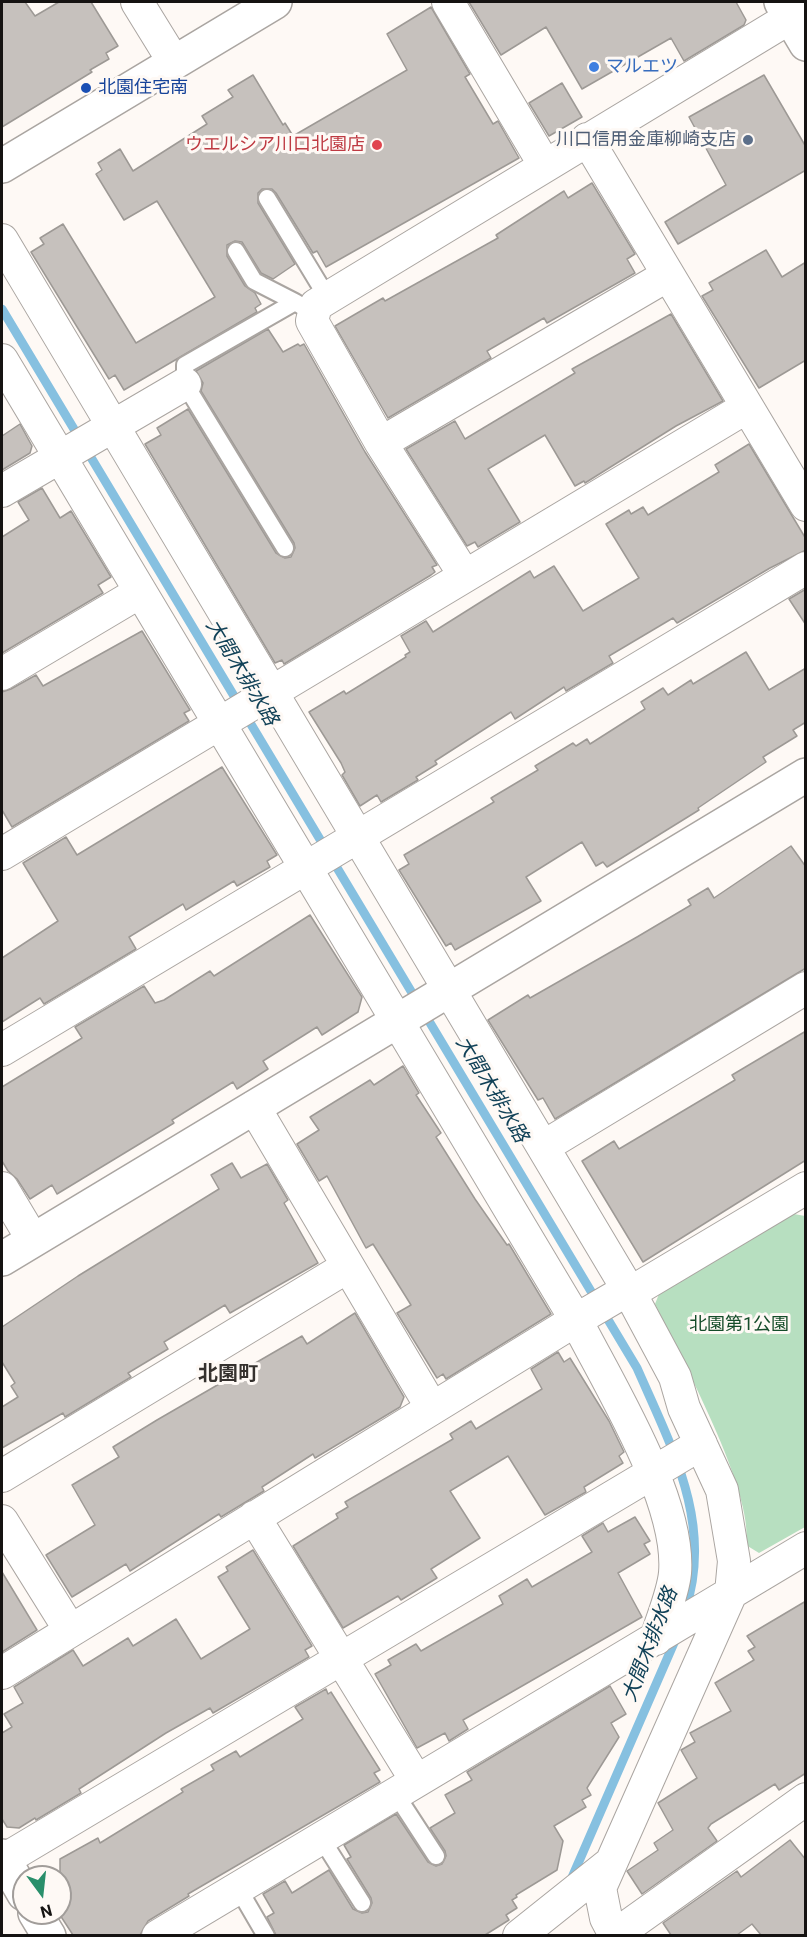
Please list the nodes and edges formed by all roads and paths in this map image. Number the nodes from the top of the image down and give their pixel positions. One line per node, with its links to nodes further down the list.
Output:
1 (137, 2): 5 (street)
2 (275, 2): 5 (street)
3 (448, 2): 7 (street)
4 (795, 17): 6 (street)
5 (174, 62): 8 (street)
6 (587, 139): 7 (street); 12 (street)
7 (544, 164): 13 (street)
8 (2, 166)
9 (267, 198): 13 (lane)
10 (2, 240): 17 (street)
11 (236, 251): 13 (lane)
12 (668, 275): 16 (street); 18 (street)
13 (312, 304): 15 (lane); 18 (street)
14 (2, 360): 19 (street)
15 (185, 384): 17 (street); 22 (lane)
16 (747, 408): 21 (street); 24 (street)
17 (113, 426): 19 (street); 27 (street)
18 (381, 443): 24 (street)
19 (60, 457): 20 (street); 25 (street)
20 (2, 491)
21 (806, 505)
22 (285, 548)
23 (806, 568): 30 (street)
24 (465, 576): 27 (street)
25 (140, 592): 26 (street); 28 (street)
26 (2, 674)
27 (272, 692): 28 (street); 30 (street)
28 (221, 723): 31 (street); 32 (street)
29 (806, 775): 34 (street)
30 (358, 837): 32 (street); 34 (street)
31 (2, 854)
32 (306, 868): 35 (street); 36 (street)
33 (806, 988): 38 (street)
34 (449, 990): 35 (street); 38 (street)
35 (398, 1020): 37 (street); 45 (street)
36 (2, 1050)
37 (254, 1107): 41 (street); 43 (street)
38 (543, 1147): 44 (street)
39 (2, 1188): 41 (street)
40 (806, 1188): 44 (street)
41 (33, 1240): 42 (street)
42 (2, 1259)
43 (347, 1267): 46 (street); 49 (street)
44 (624, 1294): 45 (street); 47 (street)
45 (582, 1316): 46 (street); 48 (street)
46 (432, 1408): 50 (street)
47 (696, 1448): 48 (street); 53 (street)
48 (659, 1470): 55 (street); 56 (street)
49 (2, 1476)
50 (254, 1517): 54 (street); 56 (street)
51 (2, 1521): 54 (street)
52 (806, 1548): 53 (street)
53 (718, 1600): 55 (street); 63 (street)
54 (70, 1630): 57 (street)
55 (663, 1634): 58 (street)
56 (342, 1659): 58 (street); 62 (street)
57 (2, 1672)
58 (405, 1786): 60 (street); 61 (lane)
59 (806, 1799): 70 (street)
60 (321, 1838): 65 (street); 66 (lane)
61 (436, 1856)
62 (2, 1859): 64 (street)
63 (608, 1865): 67 (street); 70 (street)
64 (12, 1875)
65 (238, 1888): 68 (street); 69 (lane)
66 (362, 1903)
67 (527, 1929)
68 (158, 1935)
69 (266, 1935)
70 (614, 1935)

